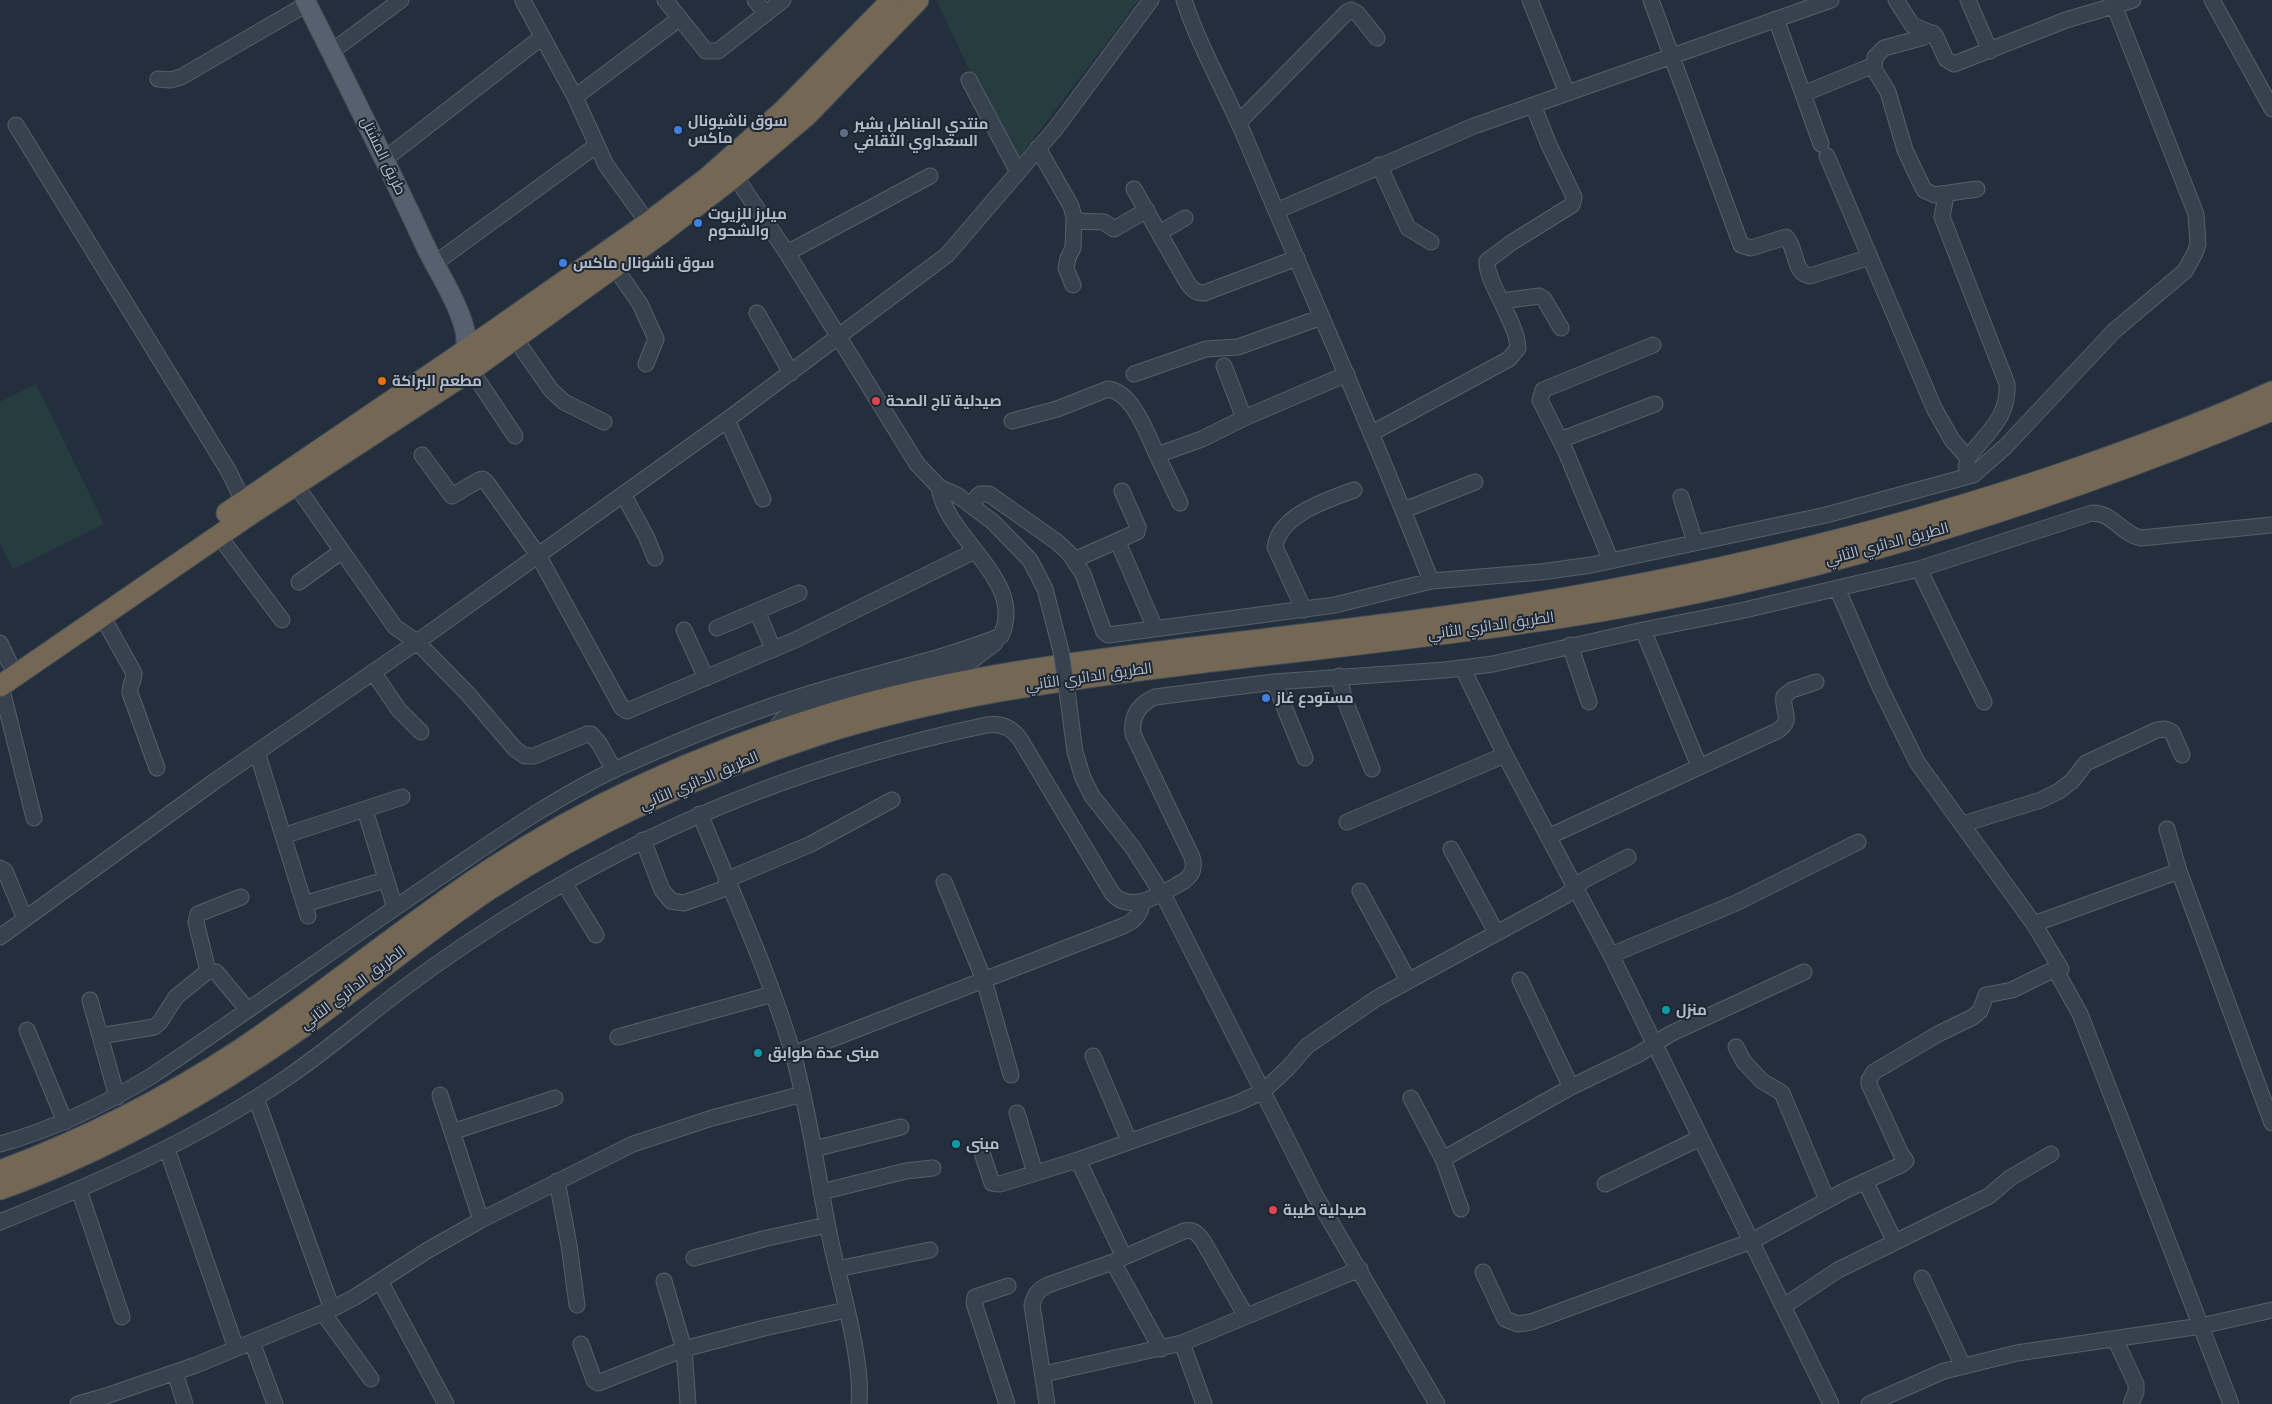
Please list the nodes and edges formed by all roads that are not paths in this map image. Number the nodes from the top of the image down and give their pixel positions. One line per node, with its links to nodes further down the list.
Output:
1 (401, 0): 27 (street)
2 (666, 0): 20 (street)
3 (755, 0): 19 (street)
4 (783, 0): 19 (street)
5 (892, 0): 25 (highway)
6 (918, 0): 25 (highway)
7 (1151, 0): 40 (street)
8 (1184, 0): 37 (street)
9 (1530, 0): 32 (street)
10 (1651, 0): 28 (street)
11 (1896, 0): 22 (street)
12 (1968, 0): 26 (street)
13 (2133, 0): 18 (street)
14 (2212, 0): 36 (street)
15 (523, 1): 23 (street)
16 (1822, 1): 21 (street)
17 (306, 2): 27 (main road, طريق المشتل); 30 (street)
18 (2113, 2): 26 (street); 90 (street)
19 (766, 14): 20 (street)
20 (679, 19): 34 (street)
21 (1776, 19): 28 (street); 33 (street)
22 (1933, 33): 26 (street); 29 (street)
23 (542, 37): 34 (street); 41 (street)
24 (1377, 38): 37 (street)
25 (861, 46): 44 (highway); 53 (highway)
26 (1990, 51)
27 (331, 52): 41 (main road, طريق المشتل)
28 (1671, 55): 32 (street); 57 (street)
29 (1874, 65): 33 (street); 48 (street)
30 (158, 79)
31 (968, 80): 43 (street)
32 (1567, 93): 35 (street)
33 (1803, 94): 57 (street)
34 (575, 98): 39 (street)
35 (1533, 105): 42 (street); 62 (street)
36 (2272, 110)
37 (1239, 122): 50 (street)
38 (16, 125): 101 (street)
39 (596, 145): 53 (street); 59 (street)
40 (1038, 148): 43 (street); 52 (street)
41 (386, 159): 59 (main road, طريق المشتل)
42 (1379, 165): 50 (street); 55 (street)
43 (1018, 172): 69 (street)
44 (735, 176): 56 (street); 60 (highway)
45 (930, 176): 56 (street)
46 (1134, 188): 49 (street)
47 (1977, 189): 48 (street)
48 (1942, 195): 89 (street)
49 (1146, 210): 52 (street); 54 (street)
50 (1276, 211): 58 (street)
51 (1185, 218): 54 (street)
52 (1074, 221): 61 (street)
53 (648, 223): 67 (highway)
54 (1159, 233): 58 (street)
55 (1431, 242)
56 (787, 253): 69 (street)
57 (1870, 257): 89 (street)
58 (1296, 258): 65 (street)
59 (434, 264): 63 (main road, طريق المشتل)
60 (614, 266): 68 (highway); 72 (street)
61 (1073, 285)
62 (1502, 302): 66 (street); 84 (street)
63 (460, 313): 67 (main road, طريق المشتل); 71 (main road, طريق المشتل)
64 (757, 313): 74 (street)
65 (1322, 316): 75 (street); 76 (street)
66 (1561, 328)
67 (488, 335): 71 (highway)
68 (514, 337): 71 (highway); 83 (street)
69 (839, 338): 74 (street); 93 (street)
70 (1653, 345): 86 (street)
71 (468, 361): 85 (street); 92 (highway); 101 (highway)
72 (646, 364)
73 (1224, 366): 80 (street)
74 (791, 373): 81 (street)
75 (1134, 374)
76 (1347, 374): 80 (street); 84 (street)
77 (2272, 392): 141 (highway, الطريق الدائري الثاني)
78 (1655, 404): 86 (street)
79 (2272, 410): 228 (highway, الطريق الدائري الثاني)
80 (1244, 418): 88 (street)
81 (727, 420): 96 (street); 98 (street)
82 (1012, 421): 88 (street)
83 (604, 422)
84 (1372, 433): 102 (street)
85 (515, 436)
86 (1560, 440): 112 (street)
87 (422, 455): 109 (street)
88 (1157, 455): 99 (street)
89 (1968, 458): 90 (street)
90 (1967, 477): 106 (street)
91 (1475, 482): 102 (street)
92 (295, 484): 101 (highway); 107 (street)
93 (938, 487): 100 (street); 108 (street)
94 (1354, 490): 118 (street)
95 (1122, 492): 105 (street)
96 (623, 494): 109 (street); 110 (street)
97 (1681, 497): 106 (street)
98 (763, 499)
99 (1180, 503)
100 (970, 505): 111 (street); 172 (street, bridge)
101 (246, 508): 104 (highway); 133 (highway)
102 (1404, 510): 114 (street)
103 (2272, 524): 113 (street)
104 (219, 536): 120 (highway); 121 (street)
105 (1118, 542): 111 (street); 123 (street)
106 (1695, 542): 112 (street)
107 (342, 551): 115 (street); 127 (street)
108 (975, 551): 126 (street); 130 (street)
109 (538, 555): 127 (street); 135 (street)
110 (655, 558)
111 (1074, 560): 123 (street)
112 (1611, 561): 114 (street)
113 (1920, 569): 116 (street); 139 (street)
114 (1431, 581): 118 (street)
115 (299, 582)
116 (1837, 588): 125 (street); 156 (street)
117 (799, 593): 119 (street)
118 (1304, 610): 123 (street)
119 (757, 611): 122 (street); 130 (street)
120 (102, 616): 133 (highway); 147 (street)
121 (282, 620)
122 (717, 628)
123 (1155, 628)
124 (684, 630): 135 (street)
125 (1643, 630): 129 (street); 146 (street)
126 (1001, 636): 141 (street); 149 (street)
127 (417, 642): 132 (street); 149 (street)
128 (0, 643): 133 (street)
129 (1570, 645): 131 (street); 138 (street)
130 (773, 649): 135 (street)
131 (1464, 668): 134 (street); 143 (street)
132 (373, 672): 140 (street); 142 (street)
133 (3, 676): 154 (street)
134 (1339, 676): 136 (street); 148 (street)
135 (706, 678)
136 (1274, 682): 145 (street); 172 (street)
137 (1816, 682): 146 (street)
138 (1589, 702)
139 (1984, 702)
140 (421, 732)
141 (777, 732): 223 (highway, الطريق الدائري الثاني)
142 (257, 752): 158 (street); 176 (street)
143 (1505, 755): 155 (street); 159 (street)
144 (2182, 755): 156 (street)
145 (1305, 758)
146 (1699, 766): 159 (street)
147 (157, 768)
148 (1372, 769)
149 (614, 770): 175 (street)
150 (402, 797): 152 (street)
151 (892, 800): 169 (street)
152 (365, 810): 158 (street); 166 (street)
153 (700, 814): 160 (street); 169 (street); 174 (street)
154 (34, 818)
155 (1346, 822)
156 (1963, 824): 177 (street)
157 (2167, 829): 165 (street)
158 (283, 836): 166 (street)
159 (1548, 837): 170 (street)
160 (643, 840): 168 (street); 169 (street)
161 (1858, 842): 181 (street)
162 (1451, 849): 178 (street)
163 (1628, 857): 170 (street)
164 (0, 868): 176 (street)
165 (2179, 871): 177 (street); 207 (street)
166 (385, 880): 175 (street)
167 (944, 882): 185 (street)
168 (564, 883): 179 (street); 204 (street)
169 (728, 884): 188 (street)
170 (1575, 887): 178 (street); 181 (street)
171 (1360, 891): 186 (street)
172 (1161, 892): 174 (street); 200 (street)
173 (241, 897): 183 (street)
174 (1142, 902): 185 (street)
175 (395, 908): 190 (street)
176 (25, 919): 180 (street)
177 (2034, 924): 182 (street)
178 (1496, 932): 186 (street)
179 (596, 934)
180 (0, 937)
181 (1610, 955): 194 (street)
182 (2055, 969): 225 (street); 255 (street)
183 (208, 971): 190 (street); 192 (street)
184 (1804, 972): 194 (street)
185 (984, 980): 196 (street); 198 (street)
186 (1408, 980): 200 (street)
187 (1520, 980): 199 (street)
188 (772, 994): 193 (street); 196 (street)
189 (90, 1000): 192 (street)
190 (247, 1009): 203 (street)
191 (27, 1030): 209 (street)
192 (100, 1036): 203 (street)
193 (618, 1037)
194 (1655, 1045): 199 (street); 213 (street)
195 (1736, 1047): 231 (street)
196 (793, 1054): 202 (street)
197 (1093, 1056): 214 (street)
198 (1011, 1075)
199 (1571, 1087): 220 (street)
200 (1262, 1092): 214 (street); 242 (street)
201 (440, 1094): 212 (street)
202 (803, 1094): 217 (street); 226 (street)
203 (117, 1097): 209 (street)
204 (256, 1098): 216 (street); 252 (street)
205 (555, 1098): 212 (street)
206 (1411, 1098): 220 (street)
207 (2268, 1100): 210 (street)
208 (1017, 1113): 224 (street)
209 (65, 1122): 215 (street)
210 (2272, 1122)
211 (901, 1127): 217 (street)
212 (452, 1132): 233 (street)
213 (1700, 1138): 227 (street); 236 (street)
214 (1129, 1141): 221 (street)
215 (0, 1144)
216 (167, 1149): 229 (street); 260 (street)
217 (814, 1149): 230 (street)
218 (2051, 1154): 237 (street)
219 (983, 1156): 224 (street)
220 (1444, 1159): 232 (street)
221 (1078, 1160): 224 (street); 240 (street)
222 (933, 1168): 230 (street)
223 (0, 1171)
224 (1035, 1173)
225 (1865, 1180): 231 (street); 237 (street)
226 (557, 1181): 233 (street); 248 (street)
227 (1605, 1184)
228 (0, 1190)
229 (79, 1190): 234 (street); 254 (street)
230 (821, 1192): 235 (street)
231 (1827, 1200): 236 (street)
232 (1461, 1209)
233 (481, 1220): 245 (street)
234 (0, 1222)
235 (828, 1225): 239 (street); 241 (street)
236 (1752, 1242): 243 (street); 249 (street)
237 (1895, 1242): 249 (street)
238 (930, 1250): 241 (street)
239 (694, 1258)
240 (1118, 1260): 253 (street); 261 (street); 265 (street)
241 (837, 1269): 250 (street)
242 (1360, 1269): 253 (street); 277 (street)
243 (1483, 1272)
244 (1922, 1278): 263 (street)
245 (380, 1281): 252 (street); 271 (street)
246 (664, 1282): 262 (street)
247 (1008, 1286): 274 (street)
248 (577, 1305)
249 (1784, 1306): 278 (street)
250 (846, 1310): 262 (street); 273 (street)
251 (2272, 1310): 255 (street)
252 (327, 1311): 257 (street); 266 (street)
253 (1246, 1316): 258 (street)
254 (122, 1317)
255 (2201, 1326): 256 (street); 281 (street)
256 (2115, 1339): 263 (street); 280 (street)
257 (252, 1342): 260 (street); 270 (street)
258 (1182, 1343): 261 (street); 276 (street)
259 (581, 1344): 262 (street)
260 (236, 1348): 264 (street)
261 (1160, 1349): 265 (street)
262 (684, 1350): 272 (street)
263 (1963, 1366): 279 (street)
264 (175, 1373): 267 (street); 269 (street)
265 (1044, 1374): 275 (street)
266 (371, 1379)
267 (108, 1400): 268 (street)
268 (78, 1404)
269 (185, 1404)
270 (275, 1404)
271 (446, 1404)
272 (688, 1404)
273 (859, 1404)
274 (1007, 1404)
275 (1048, 1404)
276 (1204, 1404)
277 (1437, 1404)
278 (1831, 1404)
279 (1869, 1404)
280 (2131, 1404)
281 (2231, 1404)

